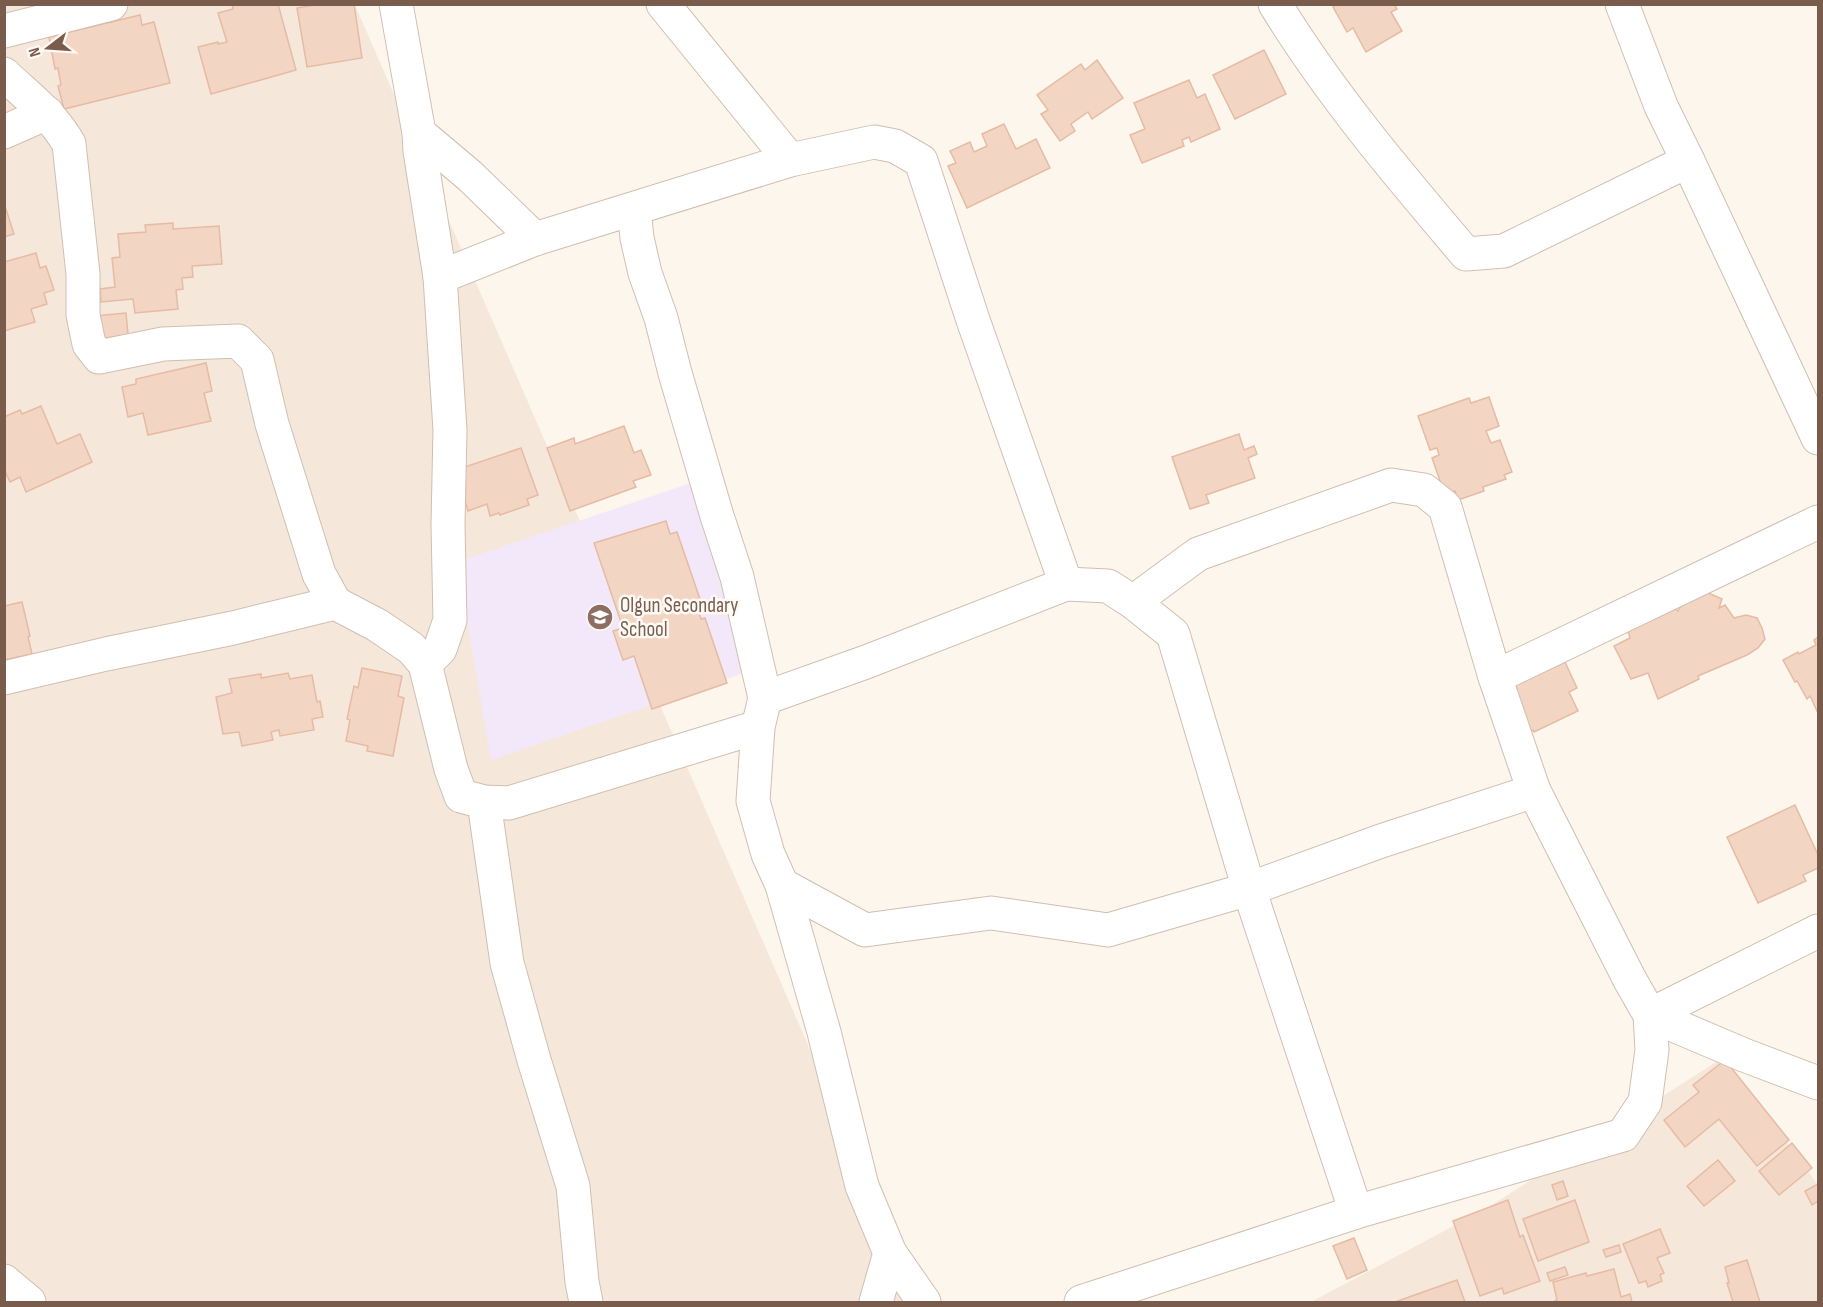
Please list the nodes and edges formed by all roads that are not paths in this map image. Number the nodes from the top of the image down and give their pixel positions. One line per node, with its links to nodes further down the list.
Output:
1 (111, 4): 6 (street)
2 (396, 4): 10 (street)
3 (663, 4): 11 (street)
4 (1275, 4): 12 (street)
5 (1622, 4): 12 (street)
6 (4, 31)
7 (4, 74): 8 (street)
8 (46, 113): 9 (street); 20 (street)
9 (4, 132)
10 (419, 133): 14 (street); 15 (street)
11 (790, 160): 13 (street); 18 (street)
12 (1688, 161): 16 (street)
13 (634, 208): 14 (street); 24 (street)
14 (535, 239): 15 (street)
15 (440, 277): 21 (street)
16 (1818, 438)
17 (1818, 522): 22 (street)
18 (1066, 584): 19 (street); 24 (street)
19 (1133, 602): 22 (street); 28 (street)
20 (335, 603): 21 (street); 23 (street)
21 (425, 664): 26 (street)
22 (1495, 677): 25 (street)
23 (4, 678)
24 (761, 713): 26 (street); 27 (street)
25 (1534, 791): 28 (street); 30 (street)
26 (484, 802): 36 (street)
27 (782, 885): 28 (street); 33 (street)
28 (1249, 889): 32 (street)
29 (1818, 931): 30 (street)
30 (1650, 1015): 31 (street); 32 (street)
31 (1818, 1083)
32 (1356, 1212): 39 (street)
33 (890, 1253): 37 (street); 38 (street)
34 (4, 1281): 35 (street)
35 (29, 1302)
36 (586, 1302)
37 (876, 1302)
38 (924, 1302)
39 (1081, 1302)

